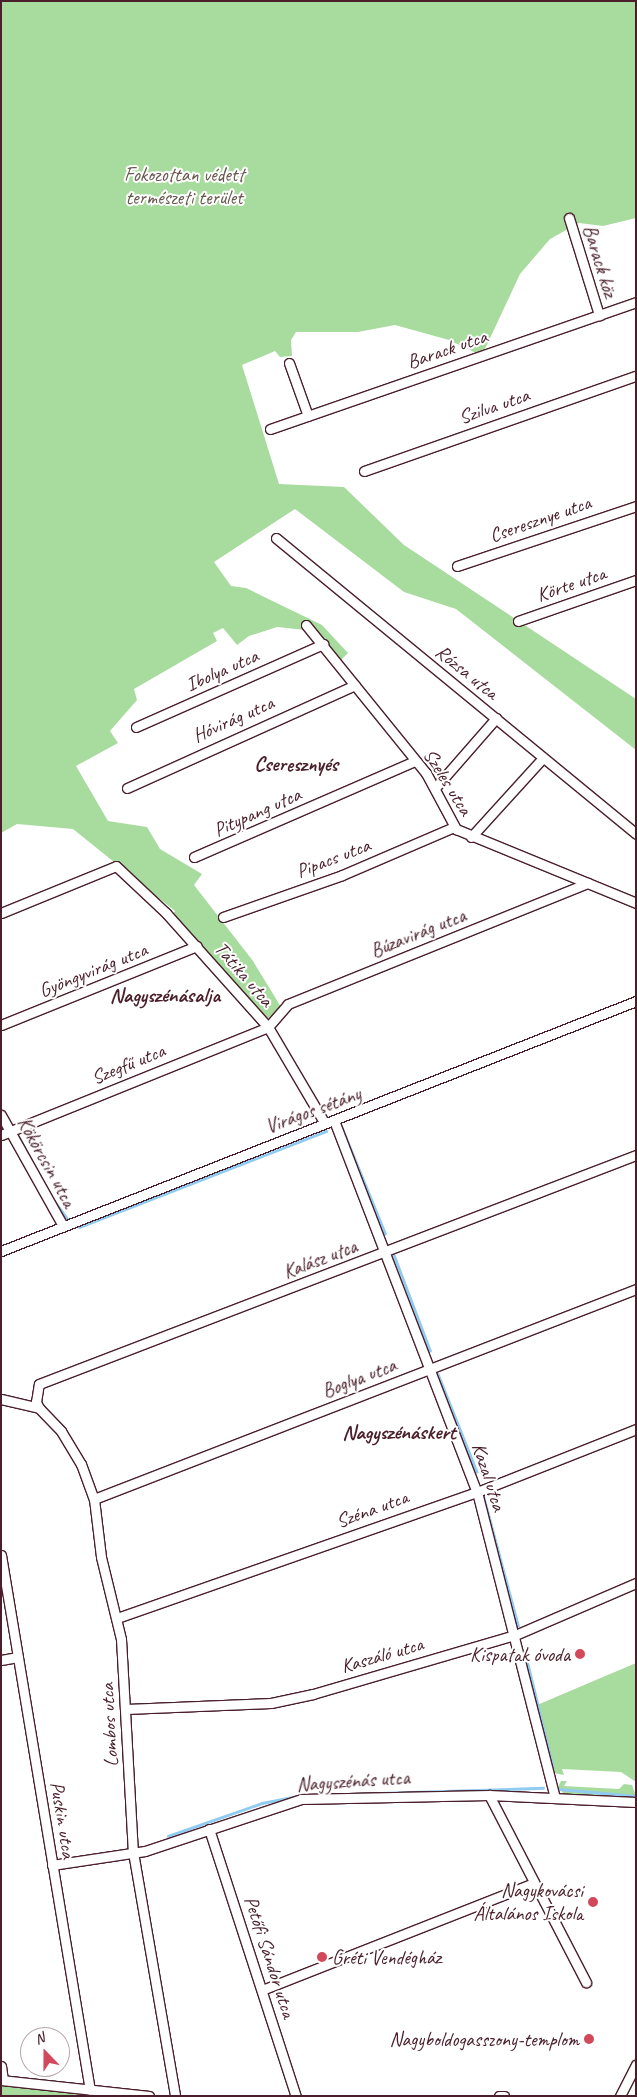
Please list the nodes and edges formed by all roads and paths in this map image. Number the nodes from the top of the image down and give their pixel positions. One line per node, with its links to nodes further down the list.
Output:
1 (569, 218): 3 (street, Barack köz)
2 (636, 302): 3 (street, Barack utca)
3 (599, 315): 6 (street, Barack utca)
4 (290, 363): 6 (street)
5 (636, 376): 8 (street, Szilva utca)
6 (308, 416): 7 (street, Barack utca)
7 (270, 429)
8 (364, 471)
9 (636, 506): 11 (street, Cseresznye utca)
10 (276, 538): 17 (street, Rózsa utca)
11 (457, 566)
12 (636, 580): 13 (street, Körte utca)
13 (518, 621)
14 (306, 626): 15 (street, Szeles utca)
15 (323, 644): 16 (street, Szeles utca); 18 (street, Ibolya utca)
16 (356, 685): 20 (street, Szeles utca); 21 (street, Hóvirág utca)
17 (496, 718): 19 (street, Rózsa utca); 22 (street)
18 (136, 727)
19 (542, 759): 24 (street, Rózsa utca); 25 (street)
20 (416, 761): 22 (street, Szeles utca); 26 (street, Pitypang utca)
21 (127, 788)
22 (435, 788): 23 (street, Szeles utca)
23 (454, 827): 25 (street, Szeles utca); 30 (street, Pipacs utca)
24 (636, 834)
25 (471, 837): 27 (street, Szeles utca)
26 (194, 857)
27 (588, 882): 28 (street, Szeles utca); 34 (street, Búzavirág utca)
28 (636, 903)
29 (1, 913): 31 (street, Tátika utca)
30 (223, 918)
31 (196, 946): 33 (street, Gyöngyvirág utca); 34 (street, Tátika utca)
32 (636, 1001): 37 (street, Virágos sétány)
33 (1, 1025)
34 (268, 1027): 36 (street, Tátika utca); 38 (street, Szegfű utca)
35 (1, 1115): 38 (street, Kökörcsin utca)
36 (324, 1122): 37 (street, Virágos sétány); 40 (street, Virágos sétány)
37 (335, 1123): 42 (street, Kazal utca)
38 (6, 1133): 40 (street, Kökörcsin utca)
39 (636, 1155): 42 (street, Kalász utca)
40 (63, 1226): 41 (street, Virágos sétány)
41 (1, 1251)
42 (386, 1253): 44 (street, Kazal utca); 46 (street, Kalász utca)
43 (636, 1288): 44 (street, Boglya utca)
44 (432, 1369): 48 (street, Kazal utca); 49 (street, Boglya utca)
45 (1, 1399): 46 (street)
46 (39, 1408): 49 (street, Lombos utca)
47 (636, 1429): 48 (street, Széna utca)
48 (477, 1492): 52 (street, Széna utca); 53 (street, Kazal utca)
49 (94, 1499): 52 (street, Lombos utca)
50 (1, 1554): 54 (street, Puskin utca)
51 (636, 1582): 53 (street, Kaszáló utca)
52 (117, 1618): 56 (street, Lombos utca)
53 (516, 1635): 56 (street, Kaszáló utca); 58 (street, Kazal utca)
54 (18, 1657): 55 (street); 62 (street, Puskin utca)
55 (1, 1660)
56 (126, 1709): 61 (street, Lombos utca)
57 (489, 1795): 58 (street, Nagyszénás utca); 60 (street, Nagyszénás utca); 63 (street)
58 (555, 1797): 59 (street, Nagyszénás utca)
59 (636, 1802)
60 (209, 1829): 61 (street, Nagyszénás utca); 65 (street, Petőfi Sándor utca)
61 (132, 1852): 62 (street, Nagyszénás utca); 72 (street, Lombos utca)
62 (52, 1865): 69 (street, Puskin utca)
63 (534, 1883): 64 (street); 65 (street)
64 (586, 1982)
65 (262, 1990): 73 (street, Petőfi Sándor utca)
66 (636, 2065): 76 (street)
67 (1, 2066): 68 (street)
68 (2, 2080): 69 (street)
69 (90, 2090): 70 (street)
70 (138, 2095): 71 (street)
71 (148, 2096)
72 (175, 2096)
73 (296, 2096)
74 (499, 2096): 75 (street)
75 (504, 2096)
76 (620, 2096)

